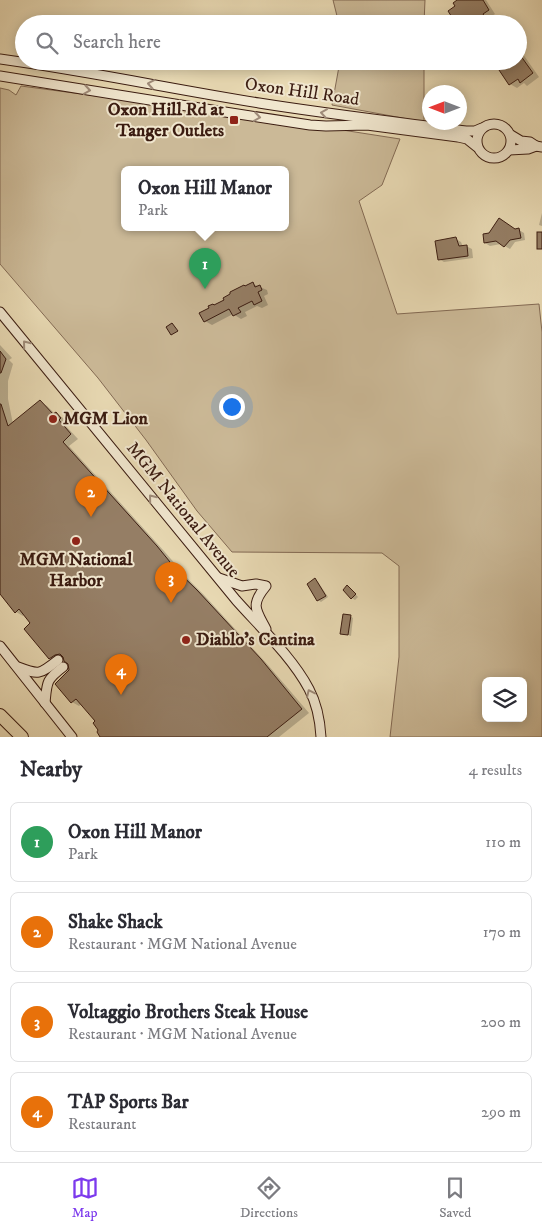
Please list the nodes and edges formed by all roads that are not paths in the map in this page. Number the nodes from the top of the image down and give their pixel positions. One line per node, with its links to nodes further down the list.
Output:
1 (0, 59): 2 (main road, Oxon Hill Road, one-way to 1)
2 (15, 62)
3 (65, 70): 5 (main road, Oxon Hill Road, one-way to 3)
4 (4, 76): 7 (main road, Oxon Hill Road, one-way to 7)
5 (482, 128): 6 (main road); 7 (main road)
6 (510, 135): 8 (main road); 9 (main road)
7 (477, 147): 9 (main road)
8 (539, 147): 9 (main road)
9 (509, 150)
10 (0, 312): 11 (main road, MGM National Avenue, one-way to 10)
11 (216, 577): 12 (main road, MGM National Avenue); 12 (main road)
12 (273, 641): 20 (main road, MGM National Avenue, one-way to 12)
13 (0, 646): 14 (main road)
14 (17, 667): 15 (main road); 15 (main road)
15 (45, 703): 19 (main road)
16 (0, 716): 17 (highway); 18 (highway)
17 (18, 737)
18 (22, 737)
19 (72, 737)
20 (321, 737)

